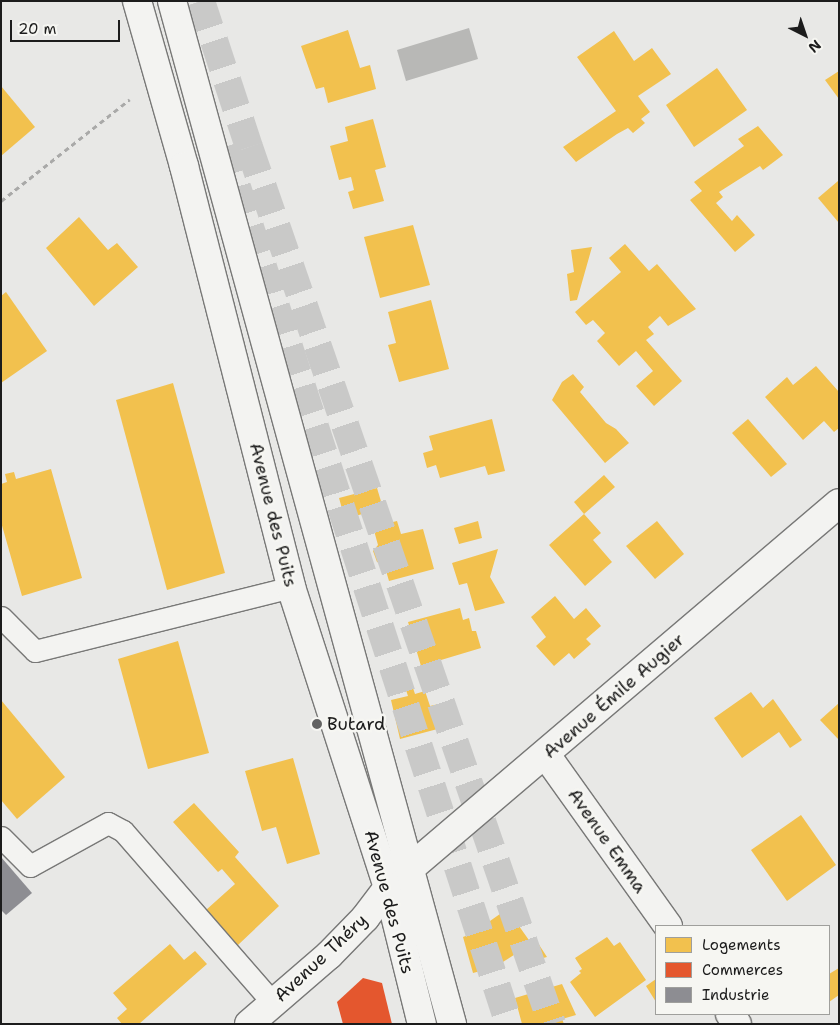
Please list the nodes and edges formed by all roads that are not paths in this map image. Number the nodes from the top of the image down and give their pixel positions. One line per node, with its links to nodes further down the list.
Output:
1 (137, 1): 4 (street, Avenue des Puits)
2 (172, 1): 8 (street, Avenue des Puits)
3 (839, 503): 6 (street, Avenue Émile Augier)
4 (291, 587): 5 (lane); 9 (street, Avenue des Puits)
5 (1, 617)
6 (546, 755): 8 (street, Avenue Émile Augier); 10 (street, Avenue Emma)
7 (1, 837): 11 (lane)
8 (412, 868): 9 (street, Avenue Émile Augier); 14 (street, Avenue des Puits)
9 (388, 887): 11 (street, Avenue Théry); 13 (street, Avenue des Puits)
10 (667, 925)
11 (273, 1003): 12 (street, Avenue Théry)
12 (249, 1024)
13 (422, 1024)
14 (452, 1024)

